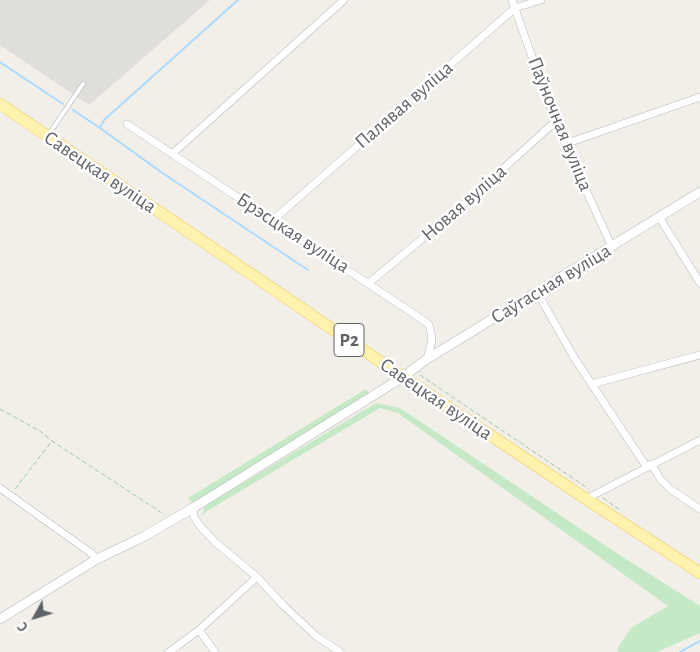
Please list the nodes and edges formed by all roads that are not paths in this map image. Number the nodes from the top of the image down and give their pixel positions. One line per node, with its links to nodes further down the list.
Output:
1 (344, 0): 12 (street)
2 (512, 0): 4 (street, Паўночная вуліца)
3 (541, 0): 4 (street, Палявая вуліца)
4 (515, 8): 8 (street, Паўночная вуліца); 15 (street, Палявая вуліца)
5 (83, 84): 10 (lane)
6 (700, 97): 11 (street)
7 (0, 104): 10 (main road, Савецкая вуліца / Р2)
8 (556, 122): 11 (street, Паўночная вуліца); 17 (street, Новая вуліца)
9 (127, 124): 12 (street, Брэсцкая вуліца)
10 (48, 136): 22 (main road, Савецкая вуліца / Р2)
11 (565, 144): 16 (street, Паўночная вуліца)
12 (172, 154): 15 (street, Брэсцкая вуліца)
13 (700, 192): 14 (street, Саўгасная вуліца)
14 (659, 217): 16 (street, Саўгасная вуліца); 18 (street)
15 (273, 220): 17 (street, Брэсцкая вуліца)
16 (612, 246): 19 (street, Саўгасная вуліца)
17 (369, 283): 21 (street, Брэсцкая вуліца)
18 (700, 283)
19 (537, 292): 21 (street, Саўгасная вуліца); 23 (street)
20 (700, 355): 23 (street)
21 (427, 359): 22 (street, Саўгасная вуліца)
22 (407, 373): 27 (main road, Савецкая вуліца / Р2); 28 (street, Саўгасная вуліца)
23 (592, 384): 25 (street)
24 (700, 440): 25 (street)
25 (648, 465): 27 (street); 29 (street)
26 (0, 488): 30 (street)
27 (591, 496): 31 (main road, Савецкая вуліца / Р2)
28 (193, 508): 30 (street, Саўгасная вуліца); 32 (street)
29 (700, 509)
30 (97, 559): 33 (street, Саўгасная вуліца)
31 (700, 573)
32 (257, 577): 34 (street); 37 (street)
33 (0, 620)
34 (199, 630): 35 (street); 36 (street)
35 (169, 652)
36 (215, 652)
37 (340, 652)

